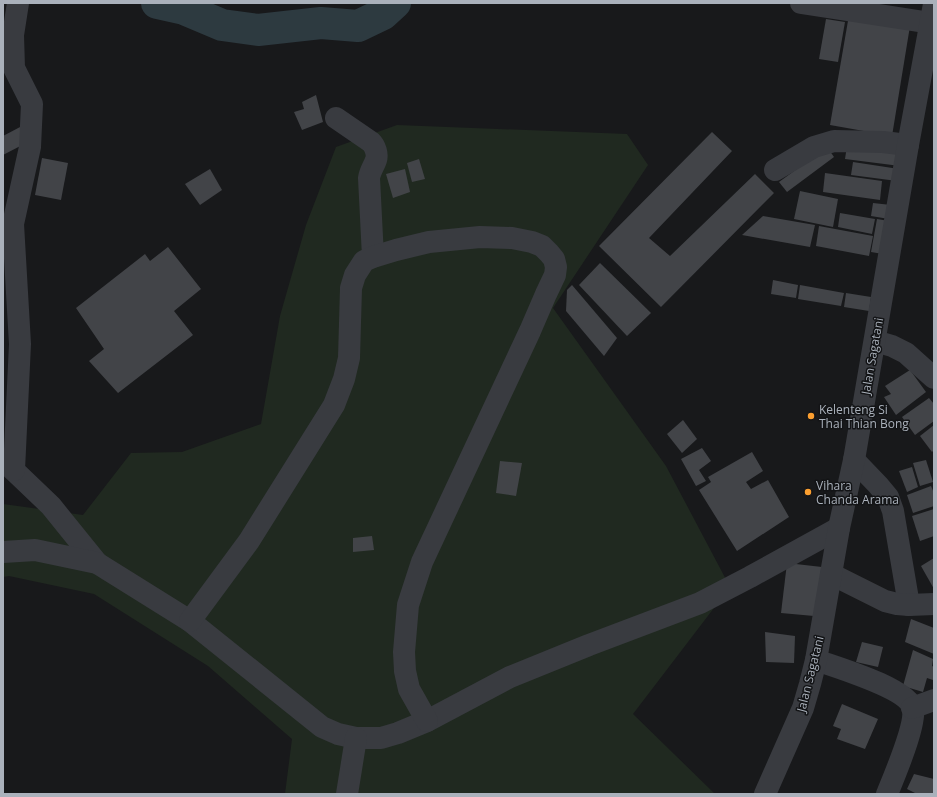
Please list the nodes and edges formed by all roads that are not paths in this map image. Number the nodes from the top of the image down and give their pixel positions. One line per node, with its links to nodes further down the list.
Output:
1 (18, 3): 11 (street)
2 (801, 3): 3 (street)
3 (932, 14): 5 (street, Jalan Sagatani)
4 (336, 118): 7 (street)
5 (908, 145): 6 (street); 8 (street, Jalan Sagatani)
6 (775, 170)
7 (374, 257): 18 (street); 22 (street)
8 (875, 341): 9 (street); 10 (street, Jalan Sagatani)
9 (934, 378)
10 (854, 460): 12 (street, Jalan Sagatani); 17 (street)
11 (8, 465): 14 (street)
12 (839, 528): 15 (street, Jalan Sagatani); 22 (street)
13 (3, 552): 14 (street)
14 (97, 563): 18 (street)
15 (831, 574): 17 (street); 19 (street, Jalan Sagatani)
16 (934, 604): 17 (street)
17 (909, 605)
18 (190, 621): 23 (street)
19 (816, 660): 21 (street); 25 (street, Jalan Sagatani)
20 (934, 700): 21 (street)
21 (912, 708): 26 (street)
22 (427, 721): 23 (street)
23 (356, 738): 24 (street)
24 (347, 794)
25 (765, 794)
26 (887, 794)

